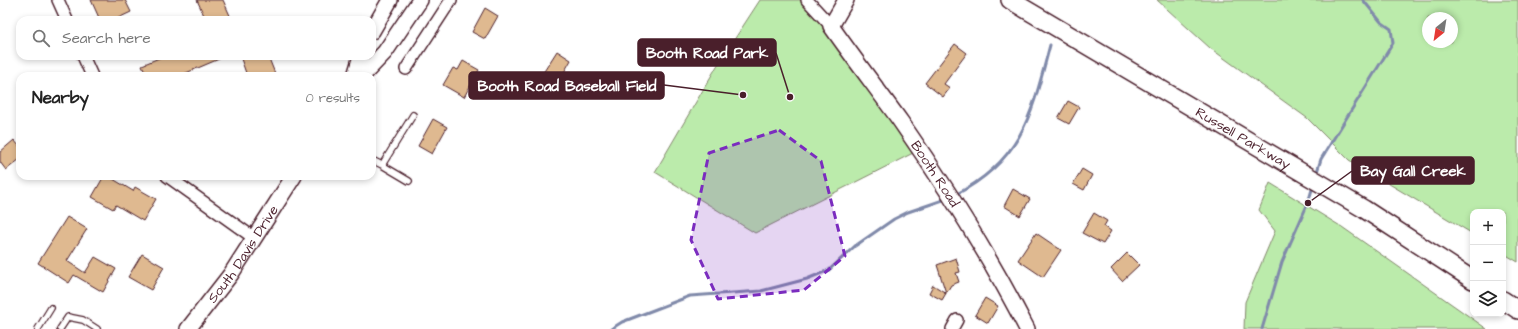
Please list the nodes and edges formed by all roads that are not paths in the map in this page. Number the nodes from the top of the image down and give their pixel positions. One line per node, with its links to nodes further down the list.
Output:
1 (58, 0): 8 (street)
2 (390, 0): 9 (street)
3 (420, 0): 16 (street)
4 (451, 0): 13 (street)
5 (808, 0): 10 (street, Booth Road)
6 (846, 0): 10 (street)
7 (1010, 0): 24 (main road, Russell Parkway)
8 (65, 16)
9 (376, 24)
10 (831, 26): 32 (street, Booth Road)
11 (85, 60): 14 (street)
12 (360, 60): 15 (street)
13 (406, 69)
14 (90, 72)
15 (356, 72)
16 (366, 72)
17 (414, 115): 19 (lane)
18 (376, 162): 19 (lane)
19 (382, 165): 22 (lane)
20 (174, 180): 23 (street)
21 (291, 180): 23 (street, South Davis Drive)
22 (408, 181)
23 (254, 238): 31 (street, South Davis Drive)
24 (1470, 278)
25 (1506, 302): 27 (main road)
26 (51, 308): 28 (lane)
27 (1518, 310)
28 (38, 329)
29 (60, 329): 30 (lane)
30 (97, 329)
31 (188, 329)
32 (1027, 329)

